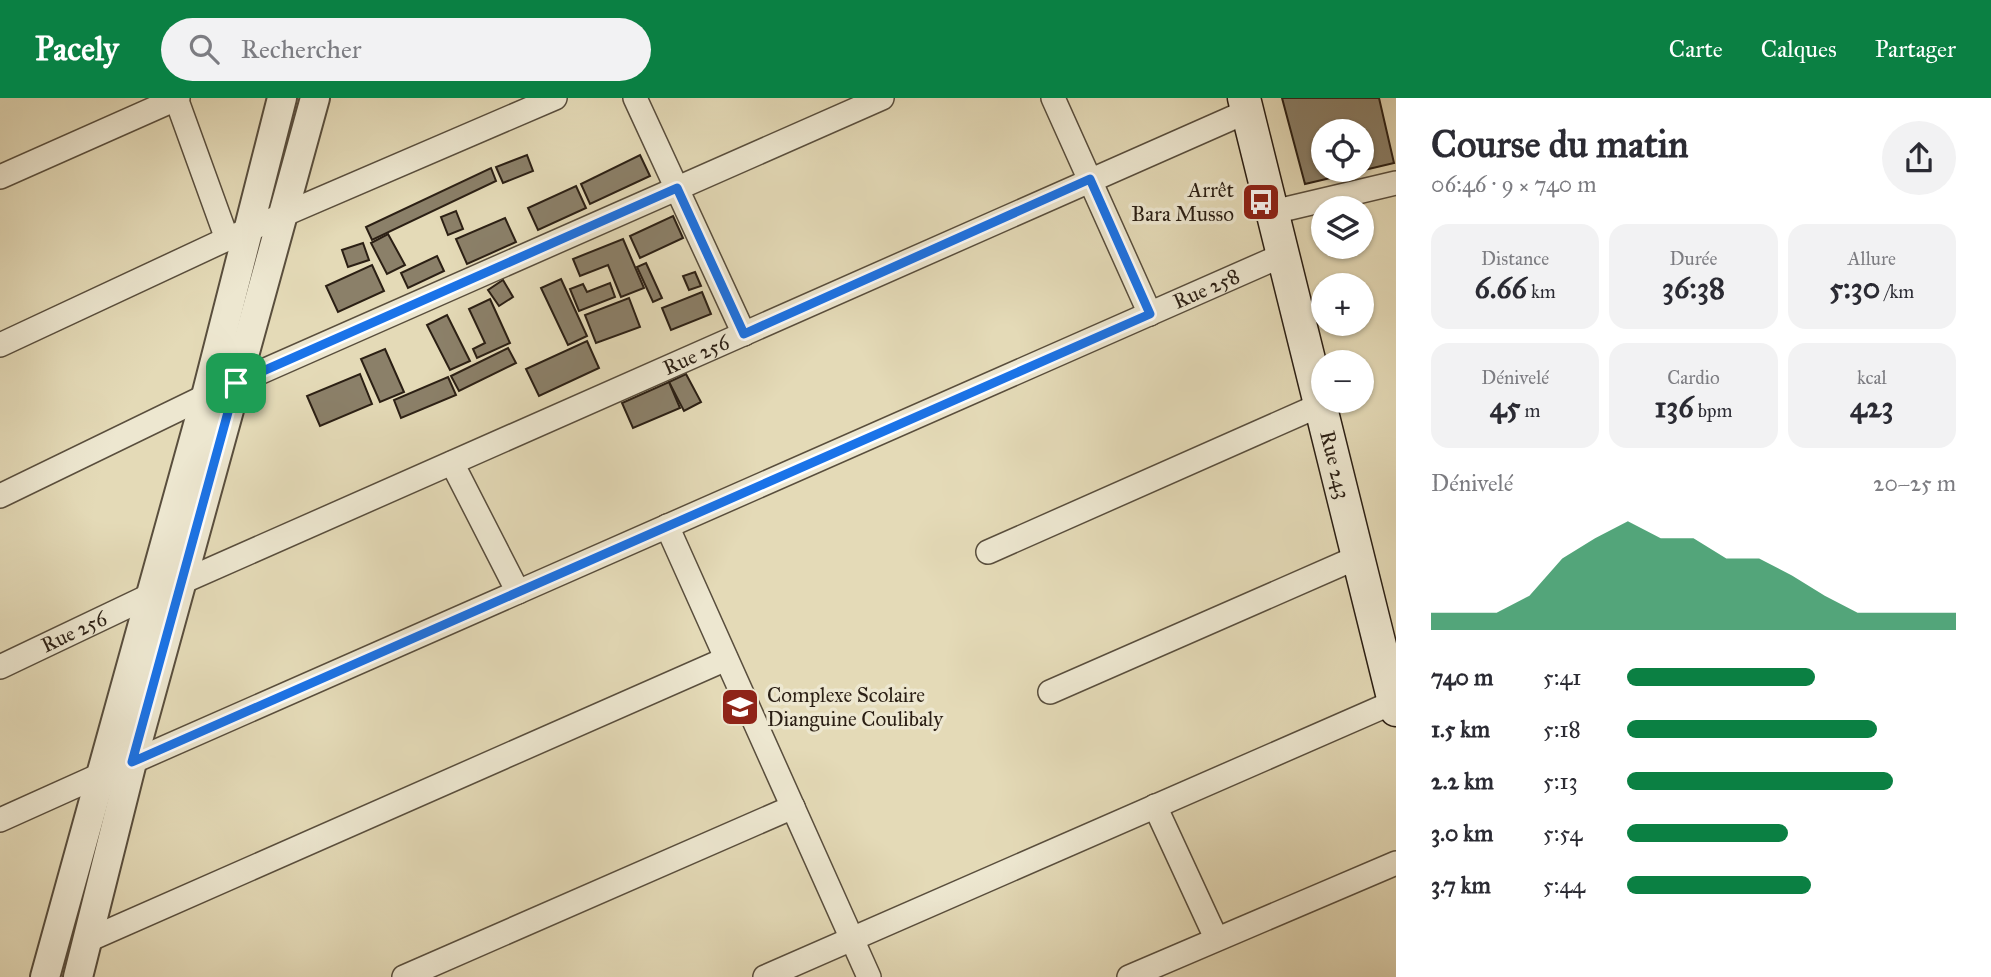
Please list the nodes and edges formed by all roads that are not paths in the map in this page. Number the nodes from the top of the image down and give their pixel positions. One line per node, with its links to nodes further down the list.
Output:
1 (177, 98): 9 (street); 15 (street)
2 (282, 98): 15 (street)
3 (315, 98): 14 (street)
4 (555, 98): 14 (street)
5 (635, 98): 12 (street)
6 (882, 98): 12 (street)
7 (1053, 98): 10 (street)
8 (1246, 104): 10 (street, Rue 256); 13 (main road, Rue 243)
9 (0, 177)
10 (1090, 179): 17 (street); 18 (street, Rue 256)
11 (1396, 183): 13 (street)
12 (677, 188): 18 (street); 21 (street)
13 (1273, 212): 16 (main road, Rue 243)
14 (282, 216): 15 (street); 21 (street)
15 (237, 235): 19 (street); 22 (street)
16 (1283, 255): 17 (street, Rue 258); 20 (main road, Rue 243)
17 (1150, 314): 27 (street, Rue 258)
18 (744, 334): 25 (street, Rue 256)
19 (2, 339)
20 (1311, 369)
21 (236, 383): 30 (street)
22 (206, 396): 26 (street); 32 (street)
23 (1311, 409): 28 (street)
24 (1322, 413): 29 (main road, Rue 243)
25 (452, 463): 30 (street, Rue 256); 31 (street)
26 (0, 496)
27 (667, 526): 31 (street, Rue 258); 33 (street)
28 (988, 552)
29 (1358, 556): 35 (street); 36 (main road, Rue 243)
30 (181, 582): 37 (street)
31 (518, 592): 37 (street, Rue 258)
32 (149, 596): 34 (street, Rue 256); 38 (street)
33 (726, 659): 40 (street); 45 (street)
34 (0, 667)
35 (1050, 692)
36 (1395, 706): 39 (street)
37 (132, 762): 45 (street)
38 (100, 775): 41 (street); 46 (street)
39 (1155, 806): 43 (street); 44 (street)
40 (793, 807): 44 (street); 48 (street)
41 (0, 820)
42 (1396, 863): 43 (street)
43 (1216, 938): 51 (street)
44 (852, 939): 49 (street); 50 (street)
45 (86, 941): 47 (street)
46 (45, 977)
47 (78, 977)
48 (404, 977)
49 (765, 977)
50 (869, 977)
51 (1129, 977)

